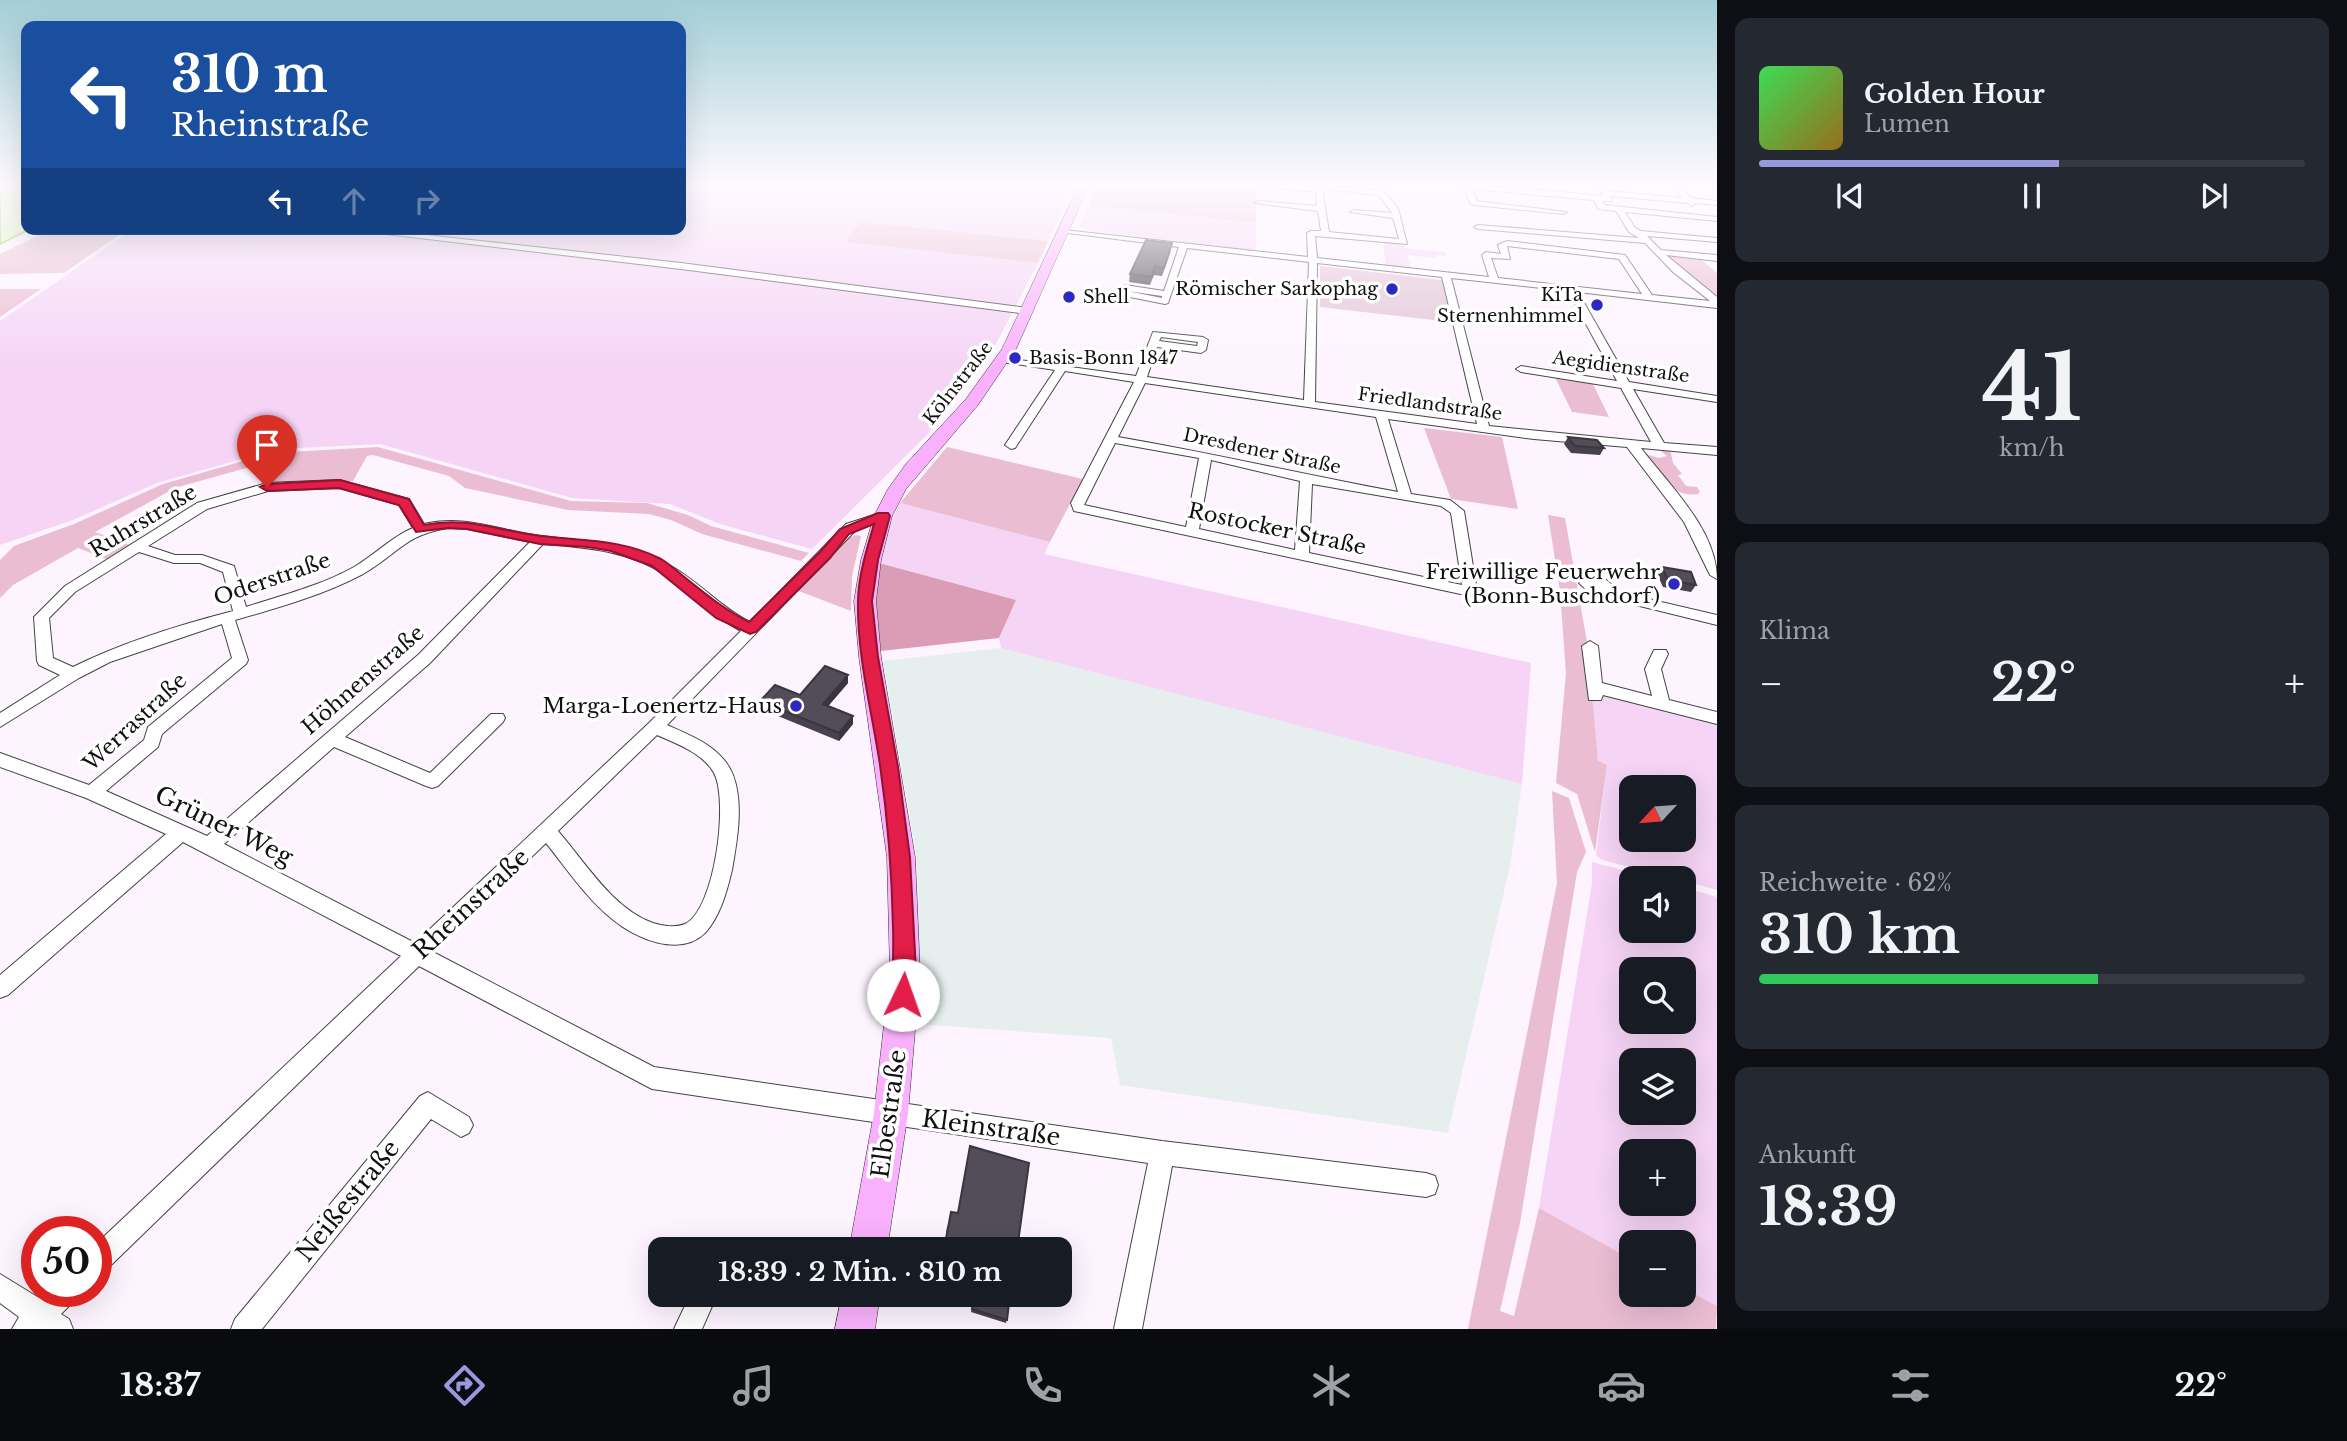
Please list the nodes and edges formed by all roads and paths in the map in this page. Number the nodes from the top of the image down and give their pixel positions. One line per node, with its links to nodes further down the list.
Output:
1 (492, 245): 18 (street)
2 (1058, 245): 18 (main road, Kölnstraße)
3 (1176, 245): 8 (street)
4 (1312, 245): 11 (street)
5 (1503, 245): 13 (street)
6 (1527, 245): 16 (street)
7 (1650, 245): 9 (street)
8 (1184, 246): 11 (street); 15 (street)
9 (1657, 252): 10 (street); 17 (street)
10 (1717, 258)
11 (1313, 261): 12 (street); 26 (street)
12 (1446, 276): 13 (street); 28 (street)
13 (1495, 282): 14 (street)
14 (1572, 290): 16 (street); 24 (street)
15 (1168, 294)
16 (1651, 298): 17 (street)
17 (1716, 304)
18 (1027, 311): 20 (main road, Kölnstraße)
19 (1153, 343): 23 (street)
20 (1002, 359): 21 (street, Friedlandstraße); 34 (main road, Kölnstraße)
21 (1062, 368): 23 (street, Friedlandstraße); 32 (street)
22 (1521, 369): 24 (street, Aegidienstraße)
23 (1140, 380): 26 (street, Friedlandstraße); 29 (street)
24 (1626, 384): 25 (street, Aegidienstraße); 31 (street)
25 (1717, 399)
26 (1309, 405): 27 (street, Friedlandstraße)
27 (1381, 415): 28 (street, Friedlandstraße); 37 (street)
28 (1484, 429): 30 (street, Friedlandstraße)
29 (1111, 439): 35 (street, Dresdener Straße); 40 (street, Rostocker Straße)
30 (1630, 442): 31 (street, Friedlandstraße); 44 (street)
31 (1659, 444): 33 (street, Friedlandstraße)
32 (1011, 445)
33 (1717, 451)
34 (927, 452): 38 (main road, Elbestraße)
35 (1206, 455): 36 (street, Dresdener Straße); 40 (street)
36 (1306, 479): 37 (street, Dresdener Straße); 43 (street)
37 (1406, 497): 45 (street, Dresdener Straße)
38 (881, 523): 49 (street, Rheinstraße); 66 (main road, Elbestraße)
39 (421, 530): 41 (street, Oderstraße); 42 (street, Ruhrstraße); 47 (street, Oderstraße)
40 (1192, 533): 43 (street, Rostocker Straße)
41 (540, 540): 49 (street, Oderstraße); 58 (street, Höhnenstraße)
42 (136, 546): 47 (street); 52 (street, Ruhrstraße)
43 (1302, 556): 45 (street, Rostocker Straße)
44 (1717, 575)
45 (1470, 591)
46 (1606, 592): 48 (street)
47 (234, 616): 52 (street, Oderstraße); 60 (street, Werrastraße)
48 (1717, 620)
49 (750, 629): 57 (street, Rheinstraße)
50 (1591, 646): 53 (street)
51 (1660, 654): 53 (street)
52 (73, 674): 56 (street, Oderstraße)
53 (1662, 704): 55 (street)
54 (497, 718): 58 (street)
55 (1717, 718)
56 (0, 721)
57 (655, 727): 61 (street, Rheinstraße); 61 (street)
58 (332, 739): 63 (street, Höhnenstraße)
59 (0, 760): 60 (street, Grüner Weg)
60 (92, 793): 62 (street, Grüner Weg)
61 (547, 831): 64 (street, Rheinstraße)
62 (182, 832): 63 (street, Grüner Weg); 65 (street)
63 (209, 845): 64 (street, Grüner Weg)
64 (418, 953): 66 (street, Kleinstraße); 71 (street, Rheinstraße)
65 (0, 988)
66 (891, 1114): 68 (street, Kleinstraße); 70 (main road, Elbestraße)
67 (461, 1125): 77 (street, Neißestraße)
68 (1162, 1153): 69 (street, Kleinstraße); 80 (street)
69 (1426, 1185)
70 (870, 1237)
71 (112, 1247)
72 (0, 1287): 76 (street)
73 (54, 1307): 76 (street)
74 (698, 1307): 78 (street)
75 (859, 1307): 79 (main road)
76 (41, 1325)
77 (244, 1329)
78 (688, 1329)
79 (855, 1329)
80 (1128, 1329)

